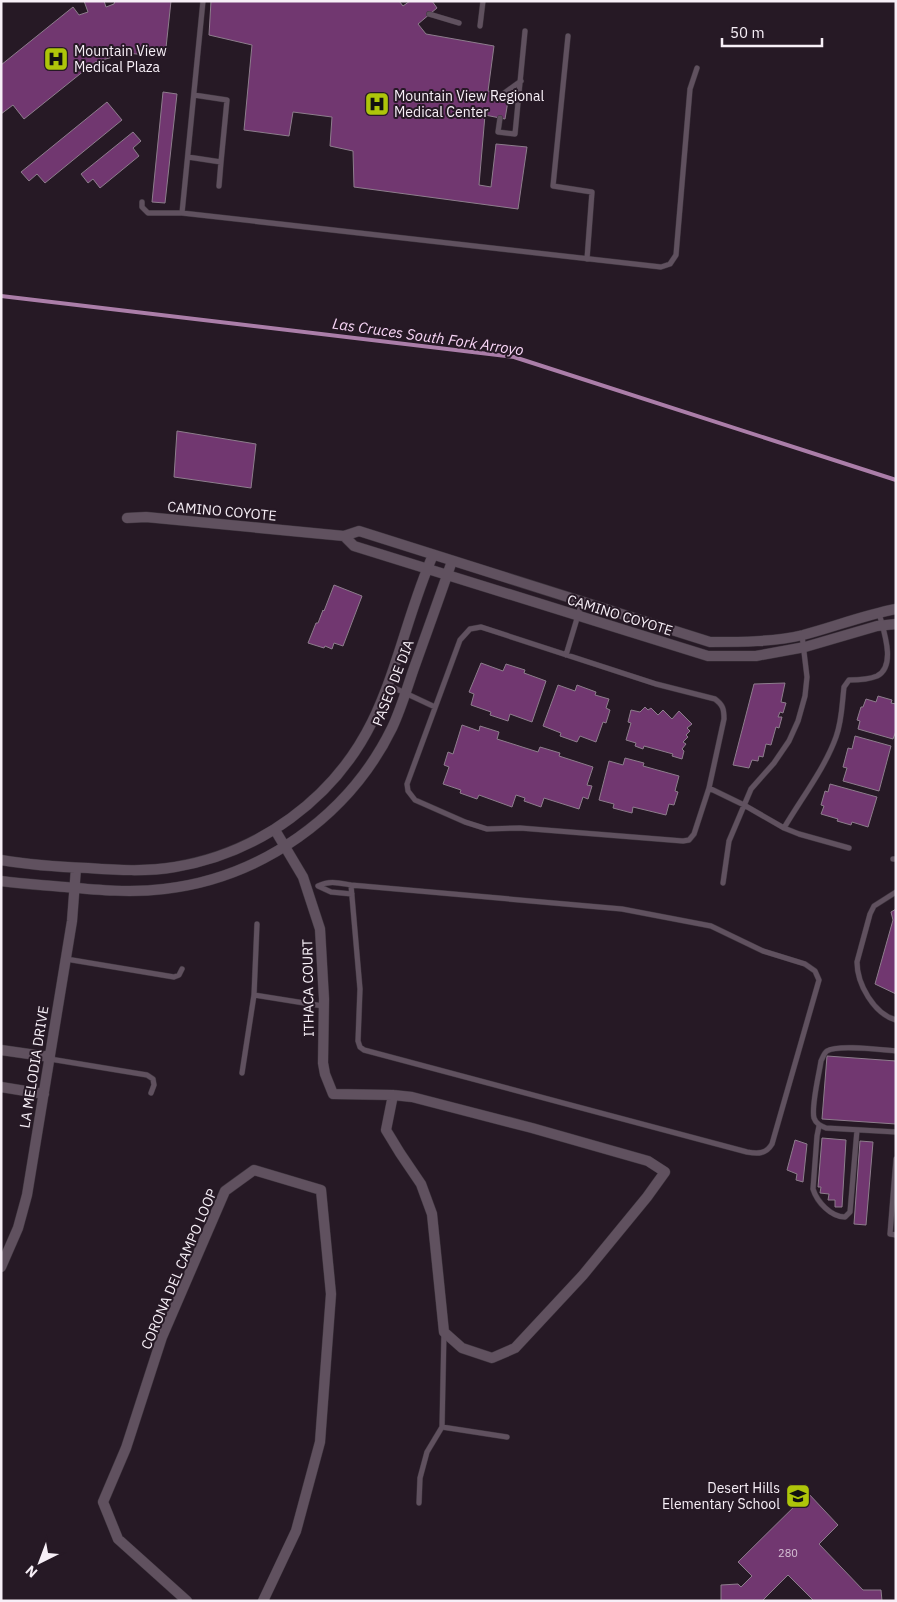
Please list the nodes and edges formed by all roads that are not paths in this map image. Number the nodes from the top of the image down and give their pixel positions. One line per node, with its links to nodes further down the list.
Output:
1 (203, 1): 11 (lane)
2 (483, 1): 5 (lane)
3 (429, 14): 4 (lane)
4 (459, 23)
5 (480, 26)
6 (525, 31): 9 (lane)
7 (568, 36): 18 (lane)
8 (697, 68): 18 (lane)
9 (521, 81): 10 (lane); 12 (lane)
10 (503, 94)
11 (194, 95): 13 (lane); 14 (lane)
12 (500, 118)
13 (188, 157): 14 (lane); 17 (lane)
14 (221, 162): 15 (lane)
15 (219, 186)
16 (142, 202): 17 (lane)
17 (182, 214): 18 (lane)
18 (588, 259)
19 (128, 518): 20 (street, CAMINO COYOTE)
20 (344, 536): 21 (street, CAMINO COYOTE); 23 (street, CAMINO COYOTE)
21 (433, 555): 22 (street, CAMINO COYOTE); 23 (street, PASEO DE DIA)
22 (452, 561): 24 (street, PASEO DE DIA); 25 (street, CAMINO COYOTE)
23 (427, 569): 24 (street, CAMINO COYOTE); 34 (street, PASEO DE DIA)
24 (447, 576): 28 (street, CAMINO COYOTE); 35 (street, PASEO DE DIA)
25 (582, 602): 28 (lane); 31 (street, CAMINO COYOTE)
26 (896, 609): 27 (street, CAMINO COYOTE)
27 (878, 612): 30 (lane); 31 (street, CAMINO COYOTE)
28 (578, 616): 32 (street, CAMINO COYOTE); 33 (lane)
29 (896, 624): 30 (street, CAMINO COYOTE)
30 (882, 626): 32 (street, CAMINO COYOTE); 39 (lane)
31 (802, 635): 32 (lane)
32 (805, 647): 38 (lane)
33 (566, 655): 36 (lane); 37 (lane)
34 (388, 685): 35 (lane); 40 (street, PASEO DE DIA)
35 (404, 694): 36 (lane); 41 (street, PASEO DE DIA)
36 (435, 708): 37 (lane)
37 (709, 788): 38 (lane)
38 (744, 805): 39 (lane); 46 (lane)
39 (784, 828): 42 (lane)
40 (274, 830): 41 (street, ITHACA COURT); 44 (street, PASEO DE DIA)
41 (286, 846): 49 (street, ITHACA COURT); 50 (street, PASEO DE DIA)
42 (849, 848)
43 (1, 860): 44 (street, PASEO DE DIA)
44 (76, 868): 50 (street, LA MELODIA DRIVE)
45 (1, 881): 50 (street, PASEO DE DIA)
46 (723, 883)
47 (351, 885): 48 (lane); 52 (lane); 52 (lane)
48 (318, 886): 49 (lane); 52 (lane)
49 (306, 887): 57 (street, ITHACA COURT)
50 (75, 888): 54 (street, LA MELODIA DRIVE)
51 (896, 892): 58 (lane)
52 (352, 894)
53 (257, 924): 56 (lane)
54 (66, 959): 55 (lane); 61 (street, LA MELODIA DRIVE)
55 (182, 970)
56 (254, 994): 57 (lane); 62 (lane)
57 (324, 1006): 66 (street, ITHACA COURT)
58 (896, 1020)
59 (1, 1050): 61 (street)
60 (896, 1051): 67 (lane)
61 (49, 1058): 64 (lane); 65 (street, LA MELODIA DRIVE)
62 (242, 1073)
63 (1, 1087): 65 (street)
64 (151, 1093)
65 (44, 1094): 72 (street, LA MELODIA DRIVE)
66 (394, 1095): 73 (street); 73 (street)
67 (819, 1126): 68 (lane); 68 (lane)
68 (857, 1130): 69 (lane)
69 (896, 1132)
70 (896, 1159): 71 (lane)
71 (896, 1235)
72 (3, 1261)
73 (444, 1332): 74 (lane)
74 (442, 1427): 75 (lane); 76 (lane)
75 (507, 1437)
76 (419, 1503)
77 (187, 1601): 78 (street, CORONA DEL CAMPO LOOP)
78 (263, 1601)

